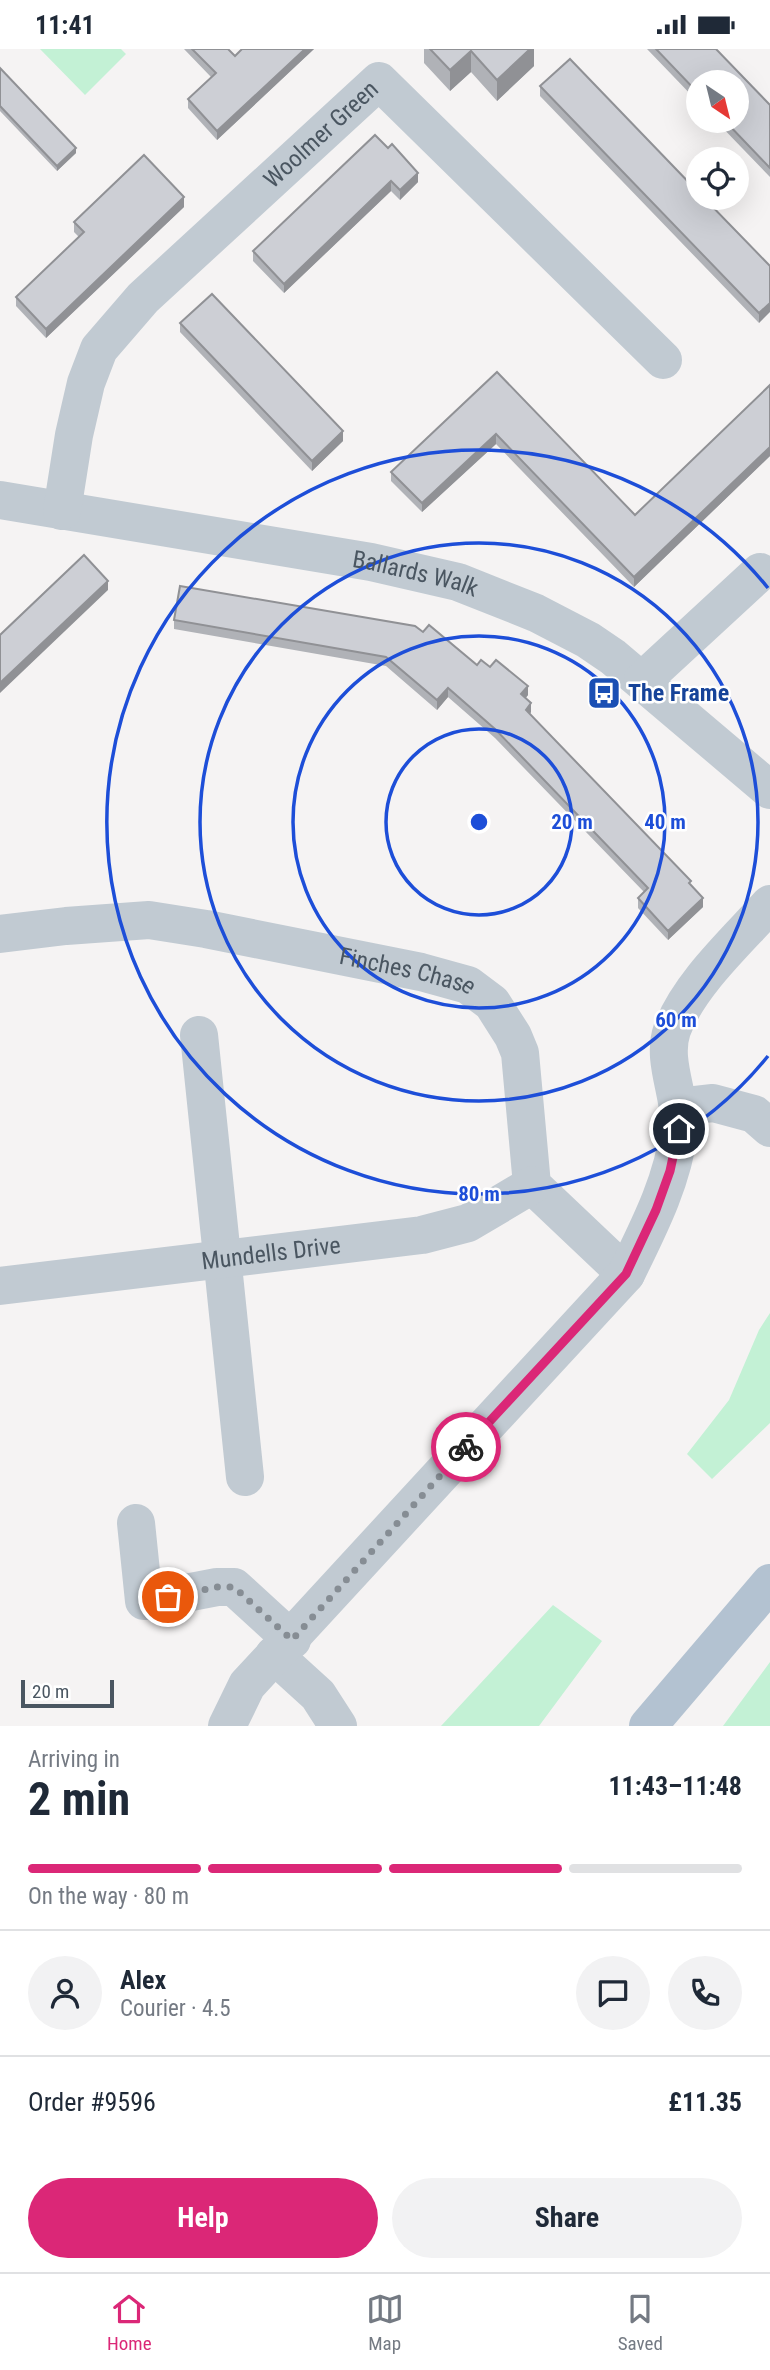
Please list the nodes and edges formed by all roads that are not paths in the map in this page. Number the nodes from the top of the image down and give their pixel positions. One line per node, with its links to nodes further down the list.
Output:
1 (663, 360): 3 (street, Woolmer Green)
2 (0, 500): 3 (street, Ballards Walk)
3 (62, 511): 5 (street, Ballards Walk)
4 (760, 572): 5 (street)
5 (643, 680): 6 (street, Ballards Walk)
6 (770, 790)
7 (770, 904): 10 (street)
8 (0, 934): 12 (street, Finches Chase)
9 (199, 1035): 13 (street)
10 (678, 1107): 11 (street); 14 (street)
11 (770, 1128)
12 (532, 1185): 13 (street, Mundells Drive); 14 (street)
13 (221, 1259): 15 (street, Mundells Drive); 16 (street)
14 (626, 1274): 19 (street)
15 (0, 1286)
16 (245, 1477)
17 (136, 1523): 19 (street)
18 (770, 1583): 22 (main road)
19 (283, 1647): 20 (street); 21 (street)
20 (227, 1726)
21 (338, 1726)
22 (648, 1726)

